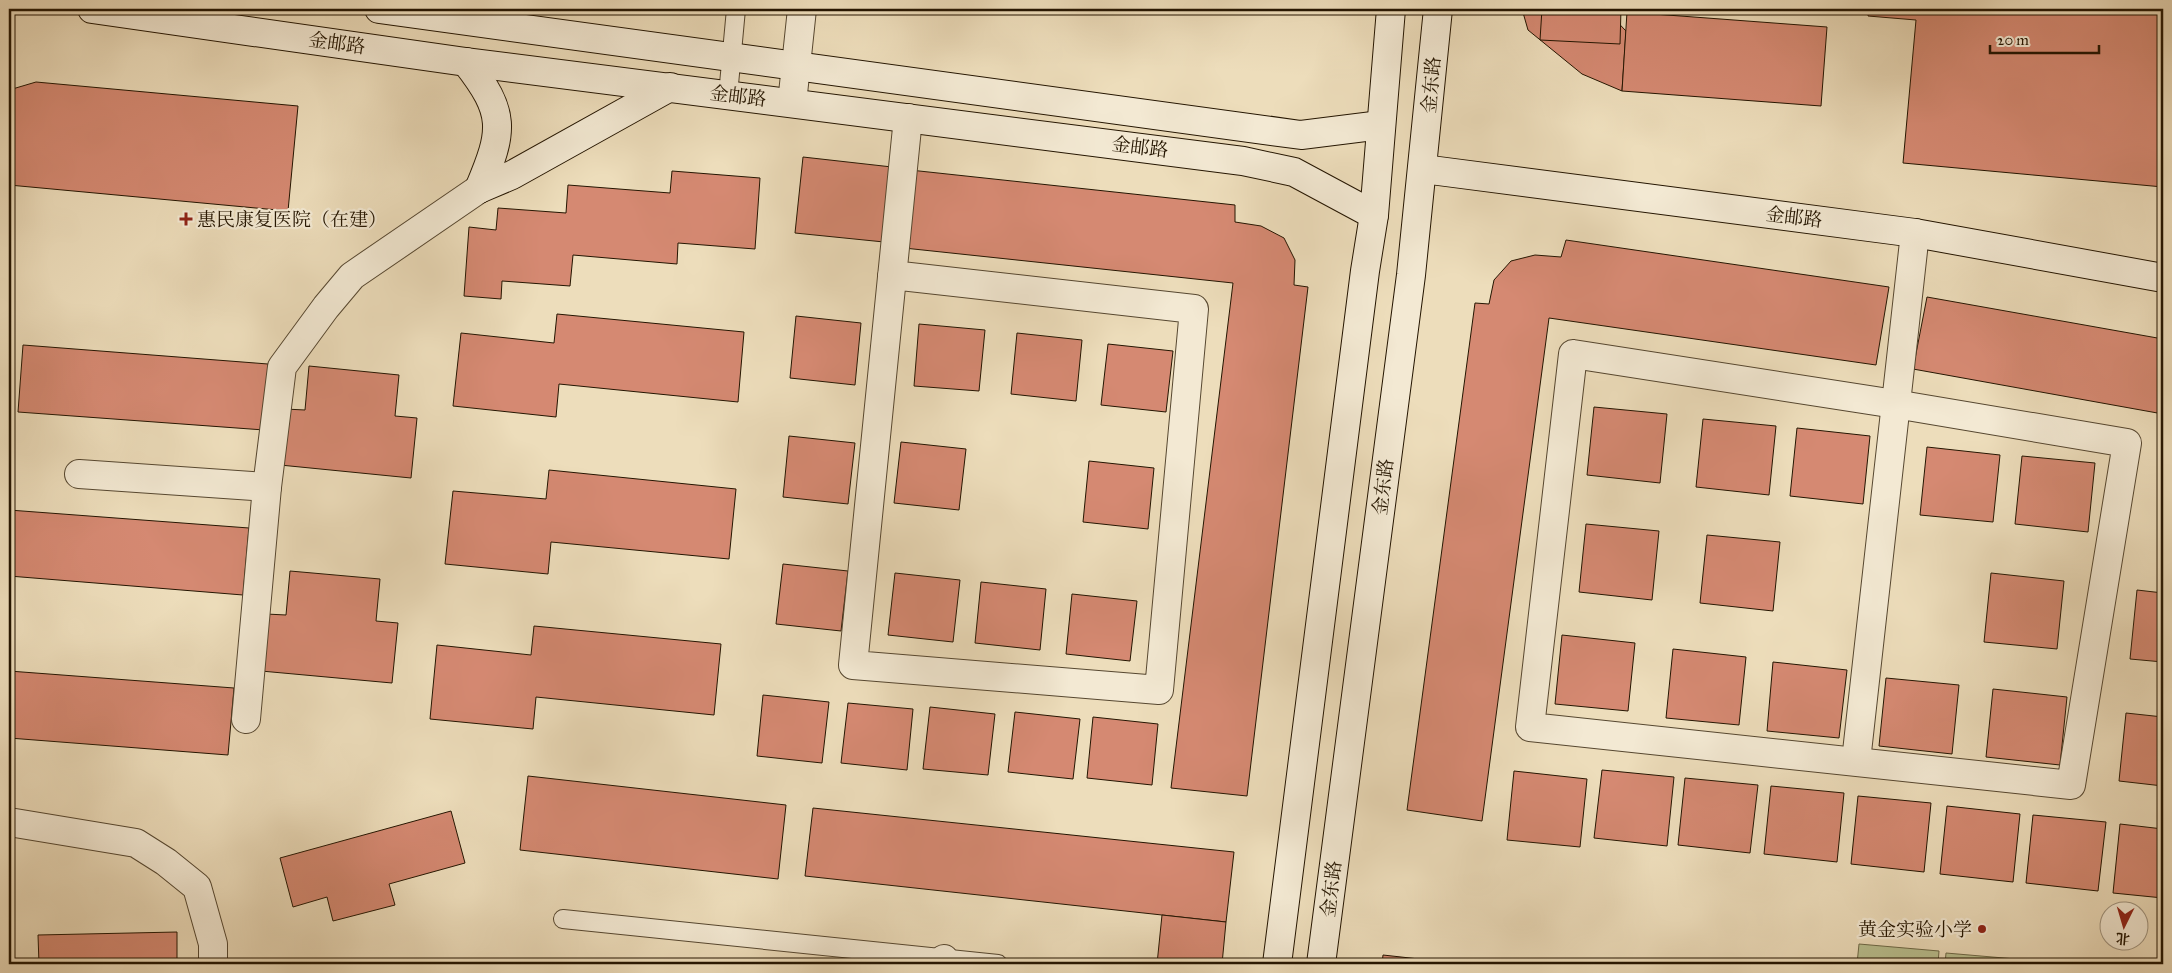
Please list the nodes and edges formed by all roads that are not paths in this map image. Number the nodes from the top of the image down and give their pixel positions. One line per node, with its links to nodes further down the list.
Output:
1 (92, 9): 8 (street, 金邮路)
2 (378, 9): 7 (street, 金邮路)
3 (736, 9): 7 (lane)
4 (802, 9): 9 (street)
5 (1391, 9): 14 (street)
6 (1438, 9): 15 (street, 金东路)
7 (731, 57): 9 (street, 金邮路); 11 (lane)
8 (466, 62): 10 (street, 金邮路); 16 (street)
9 (796, 66): 12 (street); 14 (street, 金邮路)
10 (670, 87): 11 (street, 金邮路); 16 (street)
11 (728, 95): 12 (street, 金邮路)
12 (792, 103): 13 (street, 金邮路)
13 (908, 118): 17 (street, 金邮路); 19 (street)
14 (1381, 125): 17 (street)
15 (1423, 169): 18 (street, 金邮路); 32 (street, 金东路)
16 (480, 189): 23 (street)
17 (1374, 215): 31 (street)
18 (1915, 233): 20 (street, 金邮路); 21 (street)
19 (892, 275): 19 (street)
20 (2163, 278)
21 (1895, 404): 25 (street); 25 (street); 25 (street)
22 (79, 474): 23 (street)
23 (267, 487): 24 (street)
24 (246, 719)
25 (1856, 761)
26 (9, 822): 29 (street)
27 (563, 919): 28 (lane)
28 (943, 962): 30 (lane)
29 (213, 964)
30 (998, 964)
31 (1277, 964)
32 (1321, 964)

